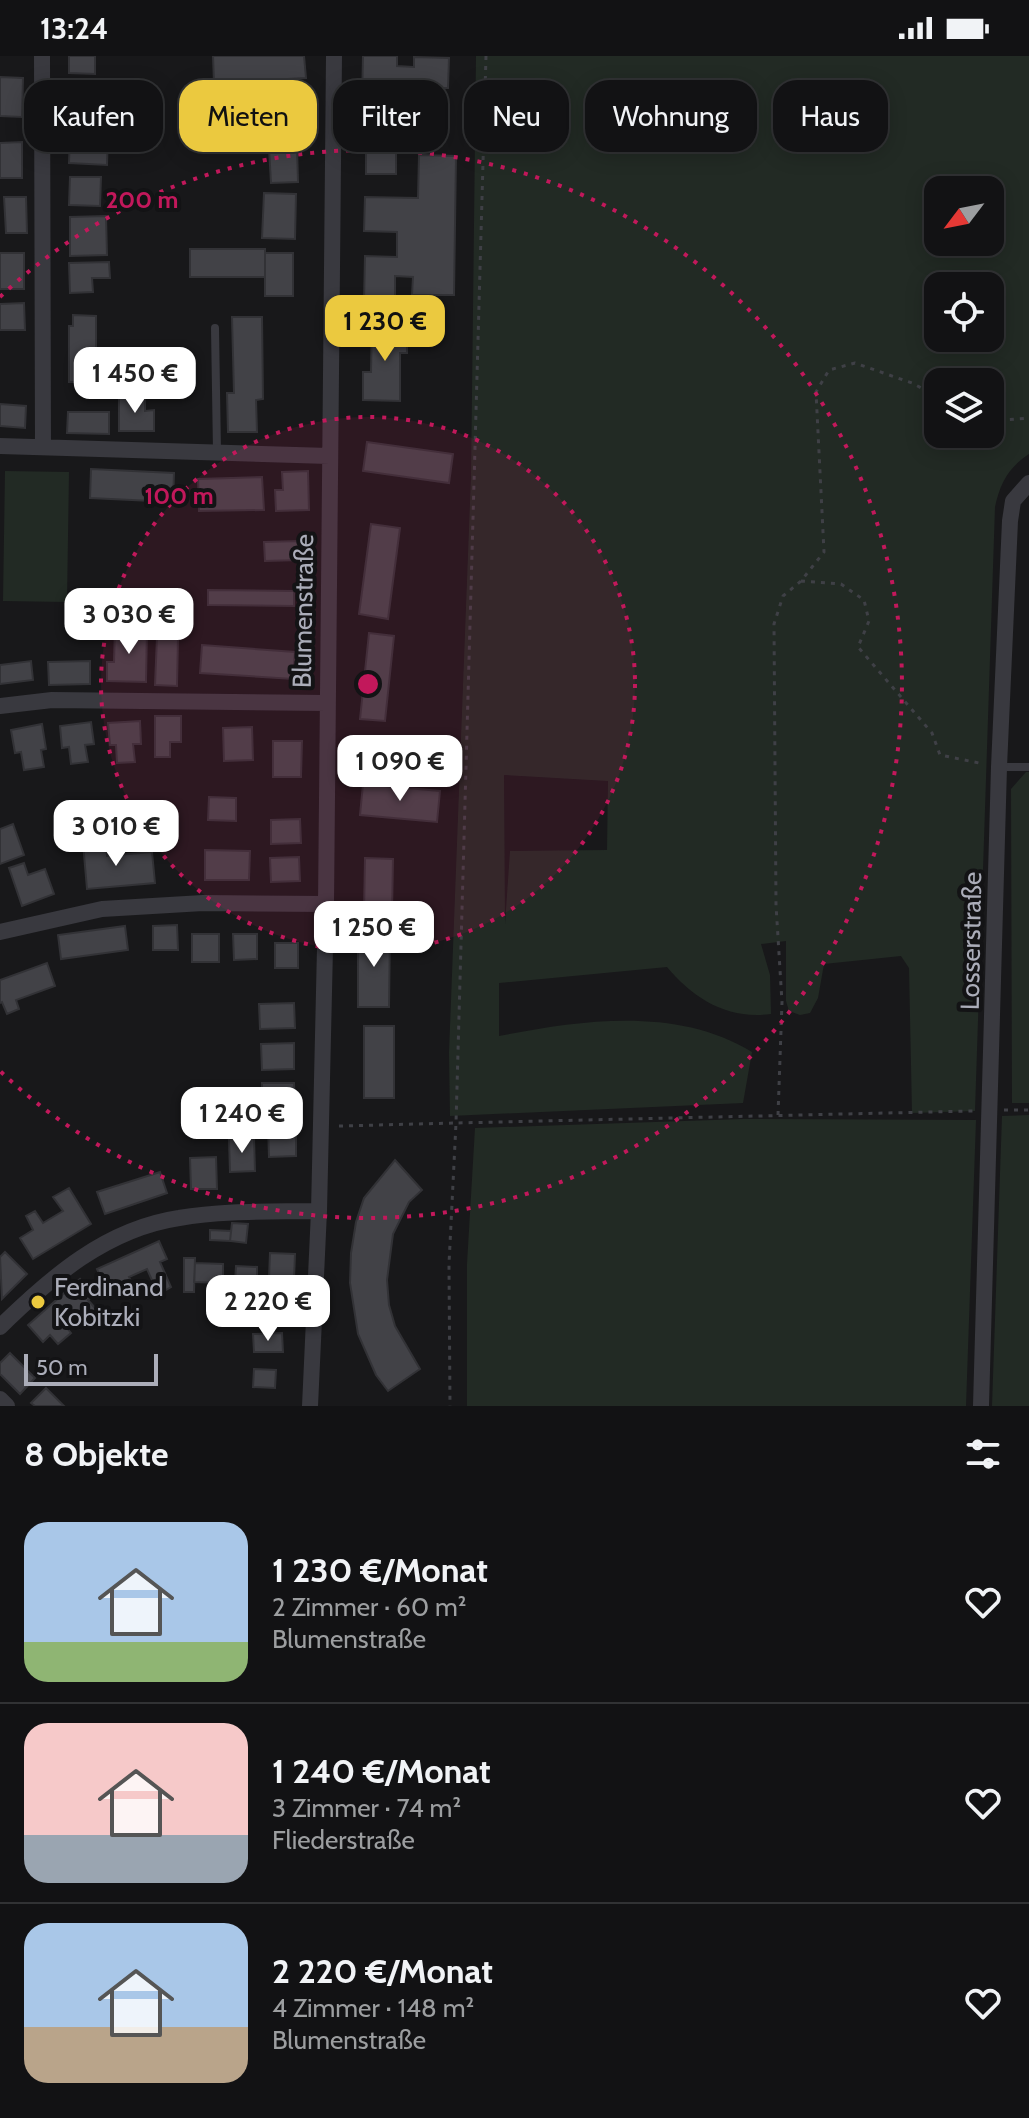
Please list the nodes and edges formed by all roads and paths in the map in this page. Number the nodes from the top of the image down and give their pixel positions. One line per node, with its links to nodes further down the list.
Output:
1 (42, 56): 9 (street)
2 (334, 56): 11 (street, Blumenstraße)
3 (486, 56): 23 (path)
4 (215, 328): 10 (lane)
5 (924, 389): 13 (path)
6 (1029, 418): 7 (path)
7 (1004, 420)
8 (0, 446): 9 (street)
9 (43, 446): 10 (street)
10 (217, 452): 11 (street)
11 (329, 456): 14 (street, Blumenstraße)
12 (1029, 483): 16 (street, Losserstraße)
13 (801, 581): 16 (path); 22 (path)
14 (326, 703): 15 (street); 18 (street, Blumenstraße)
15 (0, 706)
16 (999, 767): 17 (lane); 20 (street, Losserstraße)
17 (1029, 767)
18 (326, 904): 19 (street); 24 (street, Blumenstraße)
19 (0, 932)
20 (991, 1110): 21 (path); 22 (path); 31 (street, Losserstraße)
21 (1029, 1110)
22 (778, 1115): 23 (path)
23 (456, 1123): 24 (path); 30 (path)
24 (320, 1127): 25 (street, Blumenstraße)
25 (319, 1211): 26 (street); 29 (street, Blumenstraße)
26 (0, 1327)
27 (0, 1399): 28 (street)
28 (7, 1406)
29 (310, 1406)
30 (450, 1406)
31 (981, 1406)

